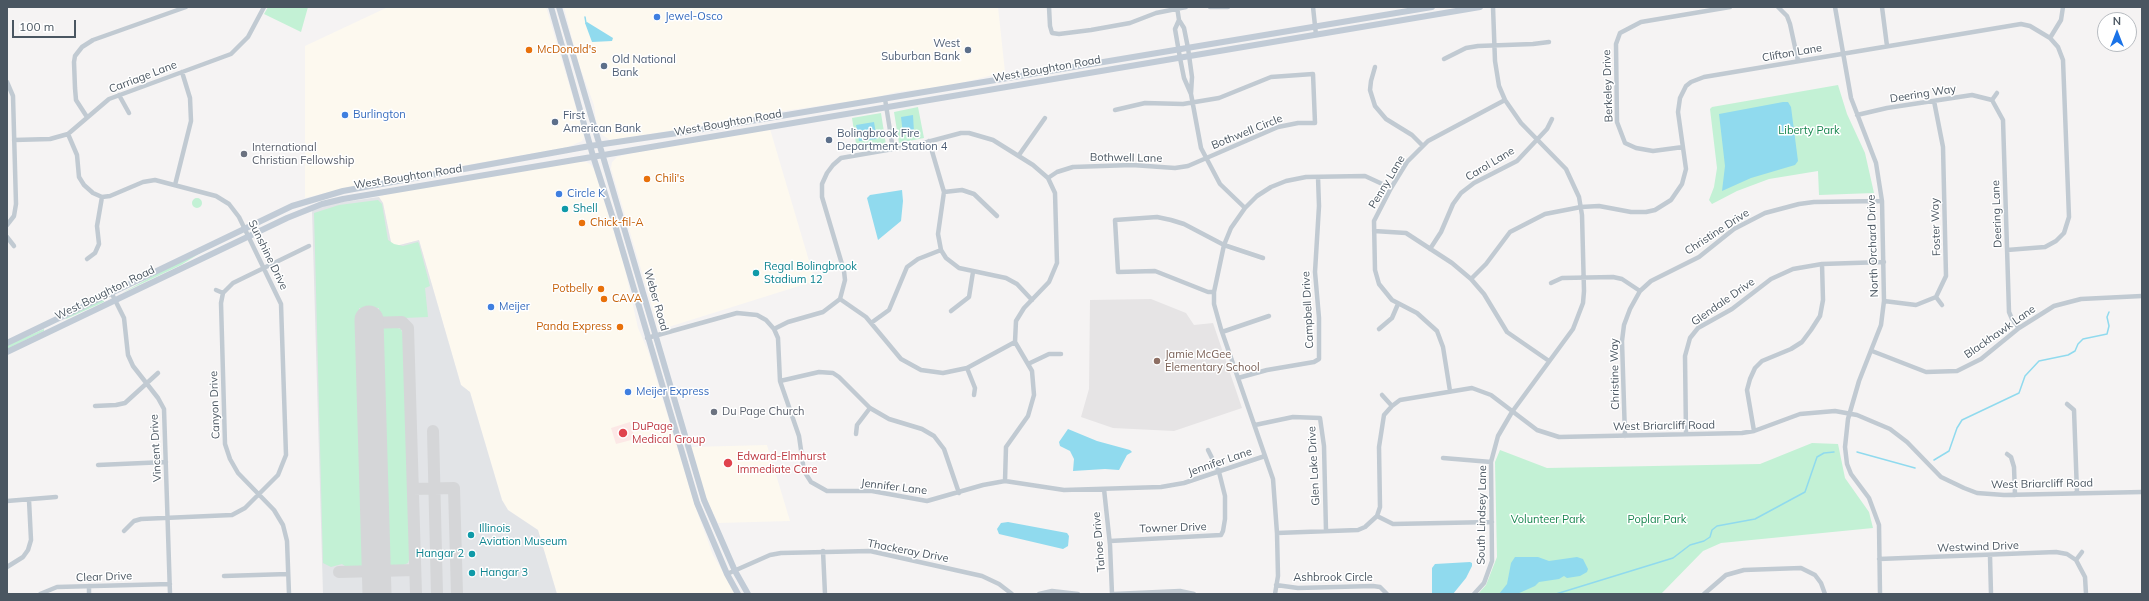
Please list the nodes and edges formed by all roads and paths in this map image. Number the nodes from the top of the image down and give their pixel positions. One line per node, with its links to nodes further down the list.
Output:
1 (186, 7): 48 (street)
2 (264, 7): 34 (street, Carriage Lane)
3 (551, 7): 56 (main road, Weber Road)
4 (559, 7): 55 (main road, Weber Road)
5 (1049, 7): 18 (street)
6 (1186, 7): 18 (street)
7 (1210, 7): 8 (street)
8 (1228, 7)
9 (1314, 7): 20 (street)
10 (1432, 7): 20 (main road, West Boughton Road)
11 (1480, 7): 21 (main road, West Boughton Road)
12 (1493, 7): 24 (street, South Lindsey Lane)
13 (1730, 7): 58 (street, Berkeley Drive)
14 (1778, 7): 32 (street)
15 (1835, 7): 28 (street, North Orchard Drive)
16 (1882, 7): 25 (street)
17 (2063, 7): 22 (street)
18 (1177, 8): 19 (street)
19 (1179, 20): 26 (street); 27 (street)
20 (1314, 27): 21 (street); 26 (main road, West Boughton Road)
21 (1316, 35): 29 (main road, West Boughton Road)
22 (2050, 38): 25 (street, Clifton Lane); 85 (street, Clifton Lane)
23 (1549, 42): 24 (street)
24 (1494, 45): 31 (street); 40 (street, South Lindsey Lane)
25 (1887, 46): 28 (street, Clifton Lane)
26 (1188, 48): 27 (main road, West Boughton Road); 29 (street)
27 (1178, 50): 30 (street); 39 (main road, West Boughton Road)
28 (1843, 53): 32 (street, Clifton Lane); 47 (street, North Orchard Drive)
29 (1189, 56): 30 (main road, West Boughton Road); 37 (street)
30 (1180, 58): 37 (street); 44 (main road, West Boughton Road)
31 (1444, 59)
32 (1798, 61): 58 (street, Clifton Lane)
33 (1375, 67): 57 (street)
34 (182, 72): 38 (street, Carriage Lane); 66 (street)
35 (7, 82): 53 (street)
36 (1997, 93): 41 (street)
37 (1191, 94): 43 (street)
38 (119, 95): 46 (street); 48 (street, Carriage Lane)
39 (885, 99): 44 (street); 55 (main road, West Boughton Road)
40 (1505, 100): 52 (street, South Lindsey Lane); 57 (street, Penny Lane)
41 (1992, 100): 42 (street, Deering Way); 85 (street, Deering Lane)
42 (1934, 101): 47 (street, Deering Way); 102 (street, Foster Way)
43 (1192, 103): 45 (street); 63 (street); 63 (street, Bothwell Circle)
44 (886, 106): 59 (street); 60 (main road, West Boughton Road)
45 (1115, 110)
46 (129, 113)
47 (1857, 115): 70 (street, North Orchard Drive)
48 (87, 117): 51 (street, Carriage Lane)
49 (1045, 118): 62 (street)
50 (1552, 119): 52 (street, Carol Lane)
51 (68, 134): 53 (street, Carriage Lane); 69 (street)
52 (1538, 139): 71 (street, South Lindsey Lane); 83 (street, Carol Lane)
53 (14, 140): 74 (street)
54 (929, 141): 59 (street); 62 (street); 68 (street)
55 (600, 145): 56 (main road, West Boughton Road); 60 (main road, Weber Road)
56 (590, 146): 61 (main road, Weber Road); 75 (main road, West Boughton Road)
57 (1422, 146): 67 (street, Penny Lane)
58 (1684, 147): 71 (street, Clifton Lane)
59 (893, 149): 103 (street)
60 (603, 154): 61 (main road, West Boughton Road); 90 (main road, Weber Road)
61 (593, 156): 77 (main road, West Boughton Road); 79 (main road, Weber Road)
62 (1019, 156): 65 (street)
63 (1206, 159): 65 (street, Bothwell Lane); 72 (street)
64 (1318, 177): 67 (street); 72 (street); 127 (street, Campbell Drive)
65 (1048, 178): 105 (street)
66 (175, 185): 69 (street, Sunshine Drive); 75 (street, Sunshine Drive)
67 (1391, 188): 76 (street, Penny Lane)
68 (944, 192): 73 (street); 84 (street)
69 (102, 197): 87 (street)
70 (1882, 201): 88 (street, North Orchard Drive); 97 (street, Christine Drive)
71 (1581, 207): 93 (street, South Lindsey Lane); 94 (street, Clifton Lane)
72 (1244, 208): 80 (street)
73 (997, 216)
74 (7, 225)
75 (245, 228): 77 (street, Sunshine Drive); 98 (main road, West Boughton Road)
76 (1374, 231): 83 (street); 107 (street, Penny Lane)
77 (248, 236): 91 (street, Sunshine Drive); 104 (main road, West Boughton Road)
78 (7, 237): 81 (street)
79 (620, 241): 90 (main road); 117 (main road, Weber Road)
80 (1224, 245): 86 (street); 99 (street); 99 (street)
81 (14, 246)
82 (309, 246): 91 (street)
83 (1430, 249): 94 (street)
84 (941, 250): 92 (street); 111 (street)
85 (2007, 250): 112 (street, Deering Lane)
86 (1263, 258)
87 (87, 259)
88 (1884, 262): 89 (street, Glendale Drive); 106 (street, North Orchard Drive)
89 (1822, 264): 140 (street); 142 (street, Glendale Drive)
90 (636, 266): 116 (main road, Weber Road)
91 (264, 268): 100 (street); 157 (street, Sunshine Drive)
92 (973, 272): 105 (street); 109 (street)
93 (1584, 277): 95 (street); 97 (street); 123 (street, South Lindsey Lane)
94 (1471, 279): 123 (street)
95 (1551, 283)
96 (216, 290): 100 (street)
97 (1640, 291): 143 (street, Christine Way)
98 (111, 292): 104 (street, Vincent Drive); 119 (main road, West Boughton Road)
99 (1214, 292): 115 (street)
100 (224, 293): 157 (street, Canyon Drive)
101 (2142, 296): 112 (street, Blackhawk Lane)
102 (1936, 297): 106 (street); 108 (street)
103 (840, 298): 111 (street); 113 (street)
104 (115, 300): 121 (main road, West Boughton Road); 129 (street, Vincent Drive)
105 (1032, 300): 118 (street)
106 (1884, 301): 120 (street, North Orchard Drive)
107 (1398, 304): 114 (street); 130 (street, Penny Lane)
108 (1942, 305)
109 (951, 312)
110 (1269, 316): 115 (street)
111 (871, 323): 125 (street)
112 (2019, 328): 120 (street, Blackhawk Lane)
113 (774, 329): 116 (street); 128 (street, Jennifer Lane)
114 (1379, 329)
115 (1222, 332): 127 (street)
116 (656, 336): 117 (street); 175 (main road, Weber Road)
117 (647, 338): 177 (main road, Weber Road)
118 (1014, 342): 124 (street); 125 (street)
119 (7, 343)
120 (1872, 351): 138 (street, North Orchard Drive)
121 (7, 352)
122 (1061, 354): 124 (street)
123 (1549, 361): 137 (street, South Lindsey Lane)
124 (1028, 364): 152 (street)
125 (967, 368): 131 (street)
126 (158, 373): 129 (street)
127 (1238, 378): 139 (street)
128 (780, 381): 136 (street); 155 (street, Jennifer Lane)
129 (146, 384): 134 (street); 148 (street, Vincent Drive)
130 (1450, 391): 135 (street, West Briarcliff Road); 137 (street, West Briarcliff Road)
131 (974, 395)
132 (1382, 395): 135 (street)
133 (2067, 404): 156 (street)
134 (95, 406)
135 (1392, 406): 162 (street)
136 (870, 408): 141 (street); 155 (street)
137 (1512, 412): 143 (street, West Briarcliff Road); 149 (street, South Lindsey Lane)
138 (1850, 413): 140 (street, West Briarcliff Road); 158 (street, West Briarcliff Road); 172 (street, North Orchard Drive)
139 (1255, 426): 146 (street); 166 (street, Glen Lake Drive)
140 (1754, 431): 142 (street, West Briarcliff Road)
141 (856, 434)
142 (1686, 434): 143 (street, West Briarcliff Road)
143 (1625, 436)
144 (1208, 450): 151 (street)
145 (2007, 454): 158 (street)
146 (1265, 456): 151 (street, Jennifer Lane); 167 (street)
147 (1443, 458): 149 (street)
148 (166, 462): 150 (street); 163 (street, Vincent Drive)
149 (1491, 462): 164 (street, South Lindsey Lane)
150 (98, 465)
151 (1219, 472): 153 (street, Jennifer Lane); 168 (street, Towner Drive)
152 (1005, 481): 153 (street, Jennifer Lane); 155 (street, Jennifer Lane)
153 (1104, 489): 168 (street, Tahoe Drive)
154 (2142, 492): 156 (street, West Briarcliff Road)
155 (959, 493)
156 (2077, 493): 158 (street, West Briarcliff Road)
157 (259, 495): 163 (street, Sunshine Drive); 176 (street, Canyon Drive)
158 (2015, 495)
159 (56, 497): 160 (street)
160 (29, 500): 161 (street); 174 (street)
161 (7, 501)
162 (1377, 516): 164 (street); 166 (street)
163 (168, 518): 165 (street, Sunshine Drive); 179 (street, Vincent Drive)
164 (1492, 522): 196 (street, South Lindsey Lane)
165 (124, 531)
166 (1326, 531): 167 (street)
167 (1277, 533): 180 (street)
168 (1110, 541): 192 (street, Tahoe Drive)
169 (823, 551): 175 (street, Thackeray Drive); 188 (street); 189 (street, Thackeray Drive)
170 (2082, 552): 173 (street)
171 (1990, 556): 172 (street, Westwind Drive); 173 (street, Westwind Drive); 200 (street)
172 (1879, 559): 199 (street, North Orchard Drive)
173 (2076, 560): 201 (street)
174 (7, 567)
175 (735, 571): 177 (street, Thackeray Drive); 187 (main road, Weber Road)
176 (288, 574): 178 (street); 185 (street, Canyon Drive)
177 (727, 574): 186 (main road, Weber Road)
178 (224, 576)
179 (170, 584): 181 (street, Clear Drive); 184 (street, Vincent Drive)
180 (1276, 585): 194 (street); 195 (street, Ashbrook Circle)
181 (89, 586): 182 (street, Clear Drive); 183 (street)
182 (40, 594)
183 (89, 594)
184 (170, 594)
185 (289, 594)
186 (738, 594)
187 (748, 594)
188 (825, 594)
189 (1012, 594)
190 (1039, 594): 191 (street)
191 (1078, 594)
192 (1113, 594): 193 (street)
193 (1194, 594)
194 (1275, 594)
195 (1388, 594)
196 (1474, 594)
197 (1704, 594): 198 (street)
198 (1825, 594)
199 (1880, 594)
200 (1991, 594)
201 (2086, 594)

